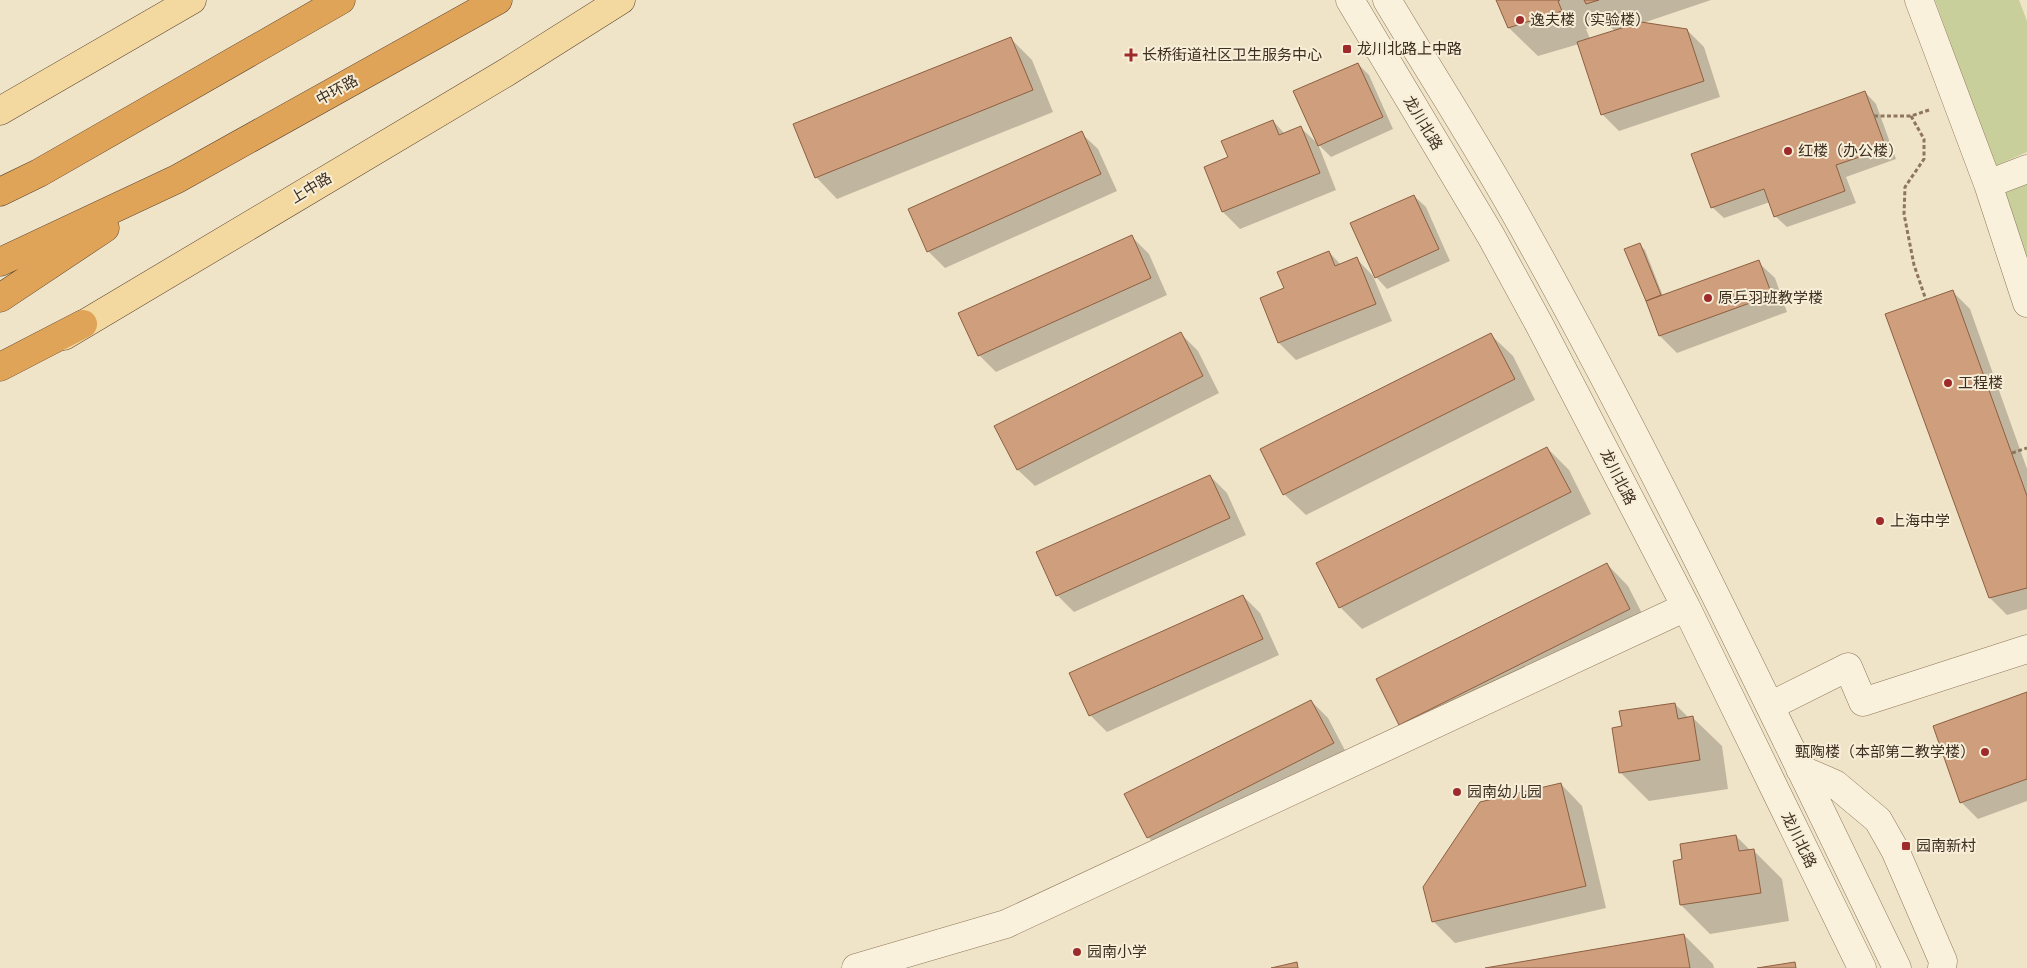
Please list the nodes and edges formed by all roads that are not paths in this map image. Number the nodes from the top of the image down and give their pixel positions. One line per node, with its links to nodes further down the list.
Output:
1 (192, 0): 8 (main road)
2 (340, 0): 10 (highway)
3 (498, 0): 11 (highway, 中环路)
4 (621, 0): 18 (main road, 上中路)
5 (1350, 0): 21 (street, 龙川北路)
6 (1387, 0): 23 (street)
7 (1919, 0): 12 (street)
8 (0, 111)
9 (2027, 169): 12 (street)
10 (39, 173): 13 (highway); 14 (highway)
11 (177, 180): 15 (highway, 中环路); 16 (highway, 中环路)
12 (1988, 184): 17 (street)
13 (0, 192)
14 (0, 201)
15 (0, 262)
16 (0, 298)
17 (2027, 304)
18 (83, 324): 19 (highway); 20 (main road, 上中路)
19 (0, 367)
20 (0, 374)
21 (1686, 607): 25 (street); 26 (street, 龙川北路)
22 (2027, 649): 23 (street)
23 (1770, 706): 24 (street)
24 (1800, 769): 27 (street); 28 (street)
25 (856, 968)
26 (1862, 968)
27 (1897, 968)
28 (1942, 968)

